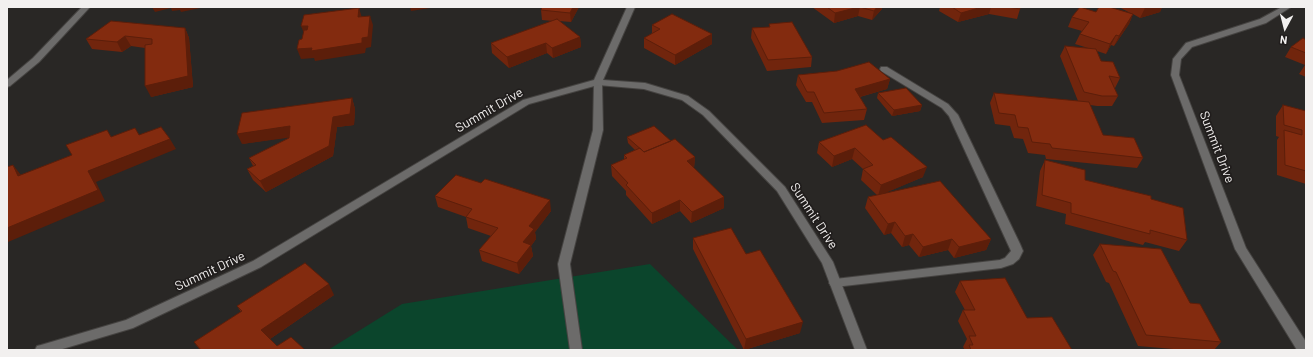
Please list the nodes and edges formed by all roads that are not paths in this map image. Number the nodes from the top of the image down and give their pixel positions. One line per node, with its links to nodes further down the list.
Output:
1 (86, 7): 6 (street)
2 (631, 7): 5 (street)
3 (1287, 7): 11 (street, Summit Drive)
4 (884, 69): 7 (street)
5 (598, 82): 7 (street, Summit Drive); 8 (street, Summit Drive); 9 (street)
6 (7, 84)
7 (835, 282): 10 (street, Summit Drive)
8 (40, 350)
9 (576, 350)
10 (861, 350)
11 (1304, 350)

